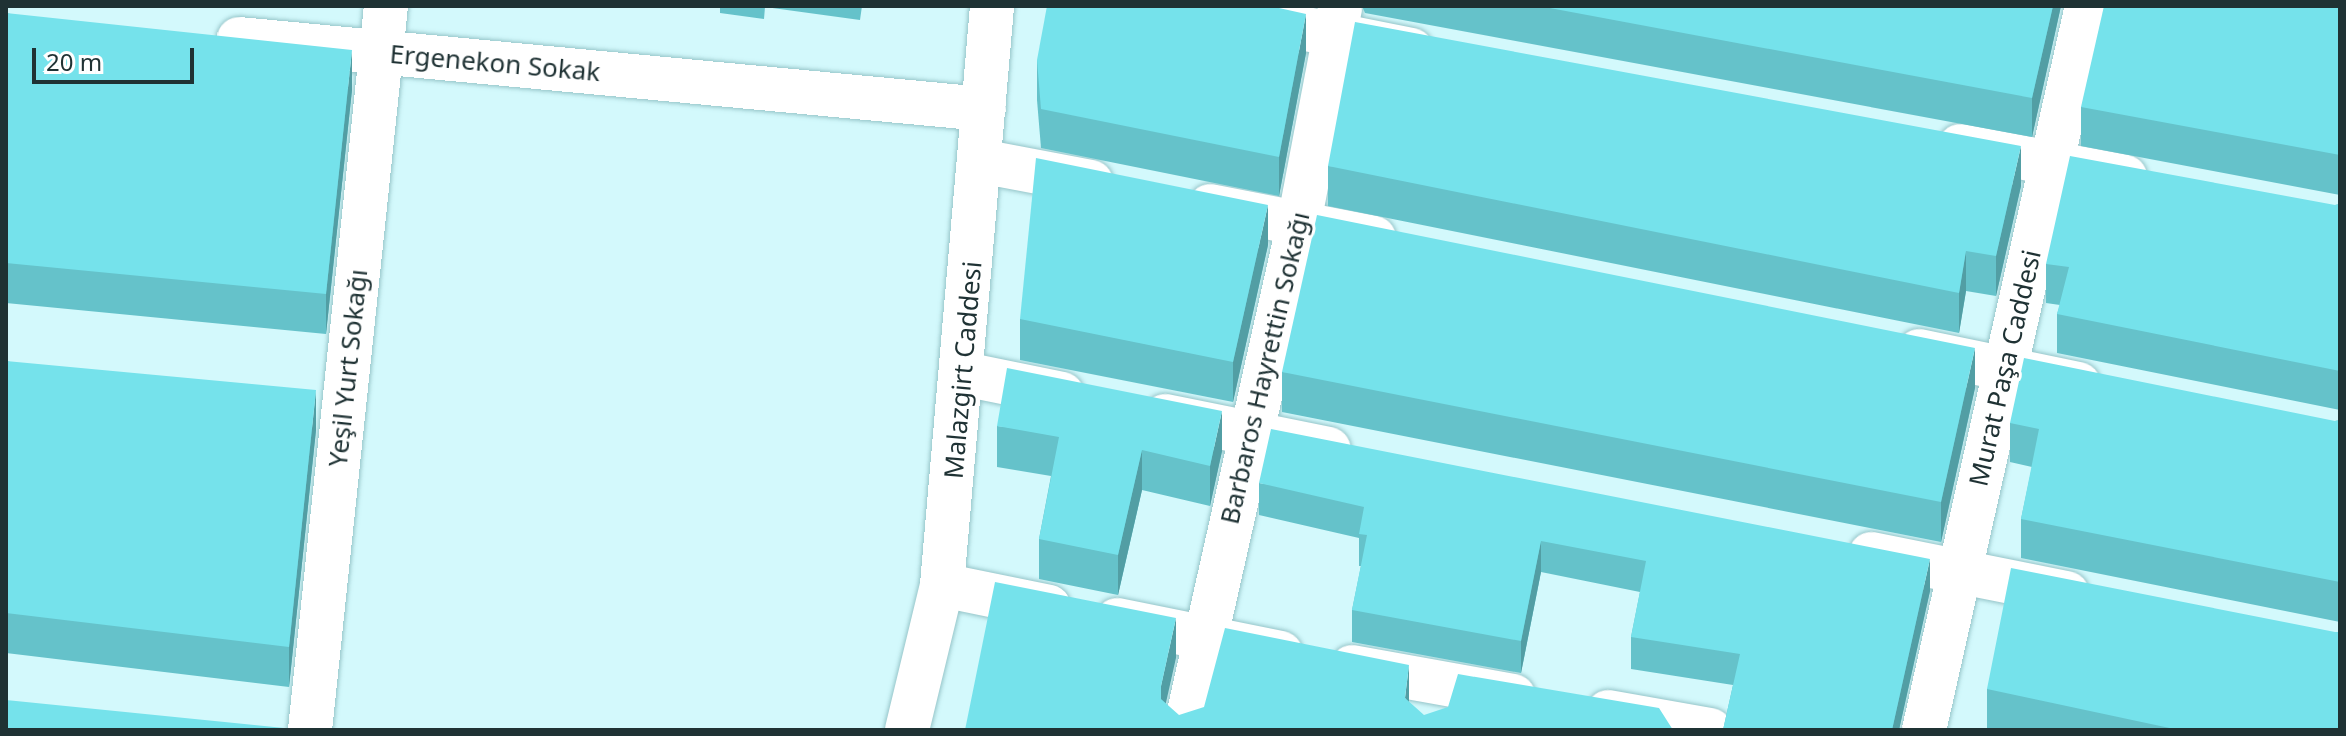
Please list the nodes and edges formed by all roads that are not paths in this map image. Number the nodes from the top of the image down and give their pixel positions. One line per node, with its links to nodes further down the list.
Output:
1 (386, 6): 7 (street, Yeşil Yurt Sokağı)
2 (992, 6): 9 (street, Malazgirt Caddesi)
3 (1191, 6): 5 (street)
4 (2087, 6): 12 (street, Murat Paşa Caddesi)
5 (1337, 21): 8 (street); 14 (street, Barbaros Hayrettin Sokağı)
6 (194, 35): 7 (street, Ergenekon Sokak)
7 (381, 52): 9 (street, Ergenekon Sokak); 21 (street, Yeşil Yurt Sokağı)
8 (1458, 58)
9 (984, 109): 11 (street, Malazgirt Caddesi)
10 (1911, 137): 12 (street)
11 (980, 161): 14 (street); 18 (street, Malazgirt Caddesi)
12 (2051, 162): 13 (street); 17 (street, Murat Paşa Caddesi)
13 (2173, 187)
14 (1299, 223): 15 (street); 22 (street, Barbaros Hayrettin Sokağı)
15 (1409, 246)
16 (1878, 343): 17 (street)
17 (2004, 369): 19 (street); 25 (street, Murat Paşa Caddesi)
18 (964, 374): 22 (street); 26 (street, Malazgirt Caddesi)
19 (2126, 393)
20 (298, 403): 21 (street)
21 (344, 408): 31 (street, Yeşil Yurt Sokağı)
22 (1249, 433): 23 (street); 28 (street, Barbaros Hayrettin Sokağı)
23 (1372, 457)
24 (1836, 548): 25 (street)
25 (1960, 572): 27 (street); 35 (street, Murat Paşa Caddesi)
26 (942, 585): 28 (street); 32 (street, Malazgirt Caddesi)
27 (2112, 602)
28 (1205, 638): 29 (street); 33 (street, Barbaros Hayrettin Sokağı)
29 (1439, 685): 30 (street); 34 (street)
30 (1688, 728)
31 (310, 730)
32 (907, 730)
33 (1185, 730)
34 (1429, 730)
35 (1924, 730)

